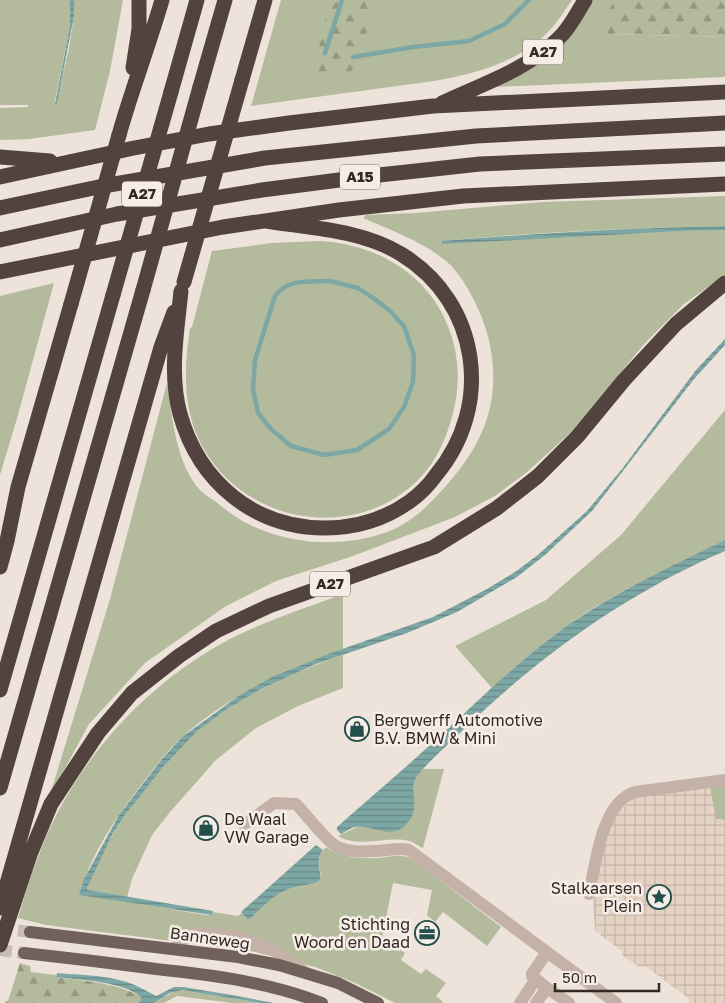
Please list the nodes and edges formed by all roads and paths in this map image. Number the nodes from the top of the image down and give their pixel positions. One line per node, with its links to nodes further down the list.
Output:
1 (139, 0): 8 (highway)
2 (162, 0): 8 (highway, A27)
3 (197, 0): 25 (highway, A27, bridge)
4 (225, 0): 27 (highway, A27, bridge)
5 (265, 0): 21 (highway, bridge)
6 (585, 0): 9 (highway, A27)
7 (725, 92): 9 (highway)
8 (129, 99): 22 (highway, A27, bridge)
9 (433, 106): 13 (highway)
10 (725, 123): 16 (highway, A15)
11 (725, 154): 18 (highway, A15)
12 (0, 157): 13 (highway)
13 (64, 163): 14 (highway)
14 (0, 177)
15 (725, 184): 17 (highway, A15)
16 (0, 208)
17 (266, 220): 19 (highway, A15); 21 (highway, A15)
18 (0, 240)
19 (0, 272)
20 (725, 283): 32 (highway, A27)
21 (183, 287): 30 (highway)
22 (18, 487): 23 (highway, A27); 24 (highway, A27)
23 (0, 520)
24 (0, 567)
25 (0, 690)
26 (725, 780): 29 (street)
27 (0, 788)
28 (244, 825): 34 (street)
29 (589, 894)
30 (0, 908)
31 (30, 932): 33 (main road, Banneweg)
32 (0, 945)
33 (173, 949): 36 (main road, Banneweg); 36 (street)
34 (547, 952): 37 (street); 44 (street)
35 (24, 953): 39 (main road)
36 (305, 972): 40 (main road, Banneweg)
37 (536, 979): 38 (street); 41 (street)
38 (547, 988): 42 (street); 43 (street)
39 (322, 1003)
40 (378, 1003)
41 (520, 1003)
42 (536, 1003)
43 (569, 1003)
44 (616, 1003)

